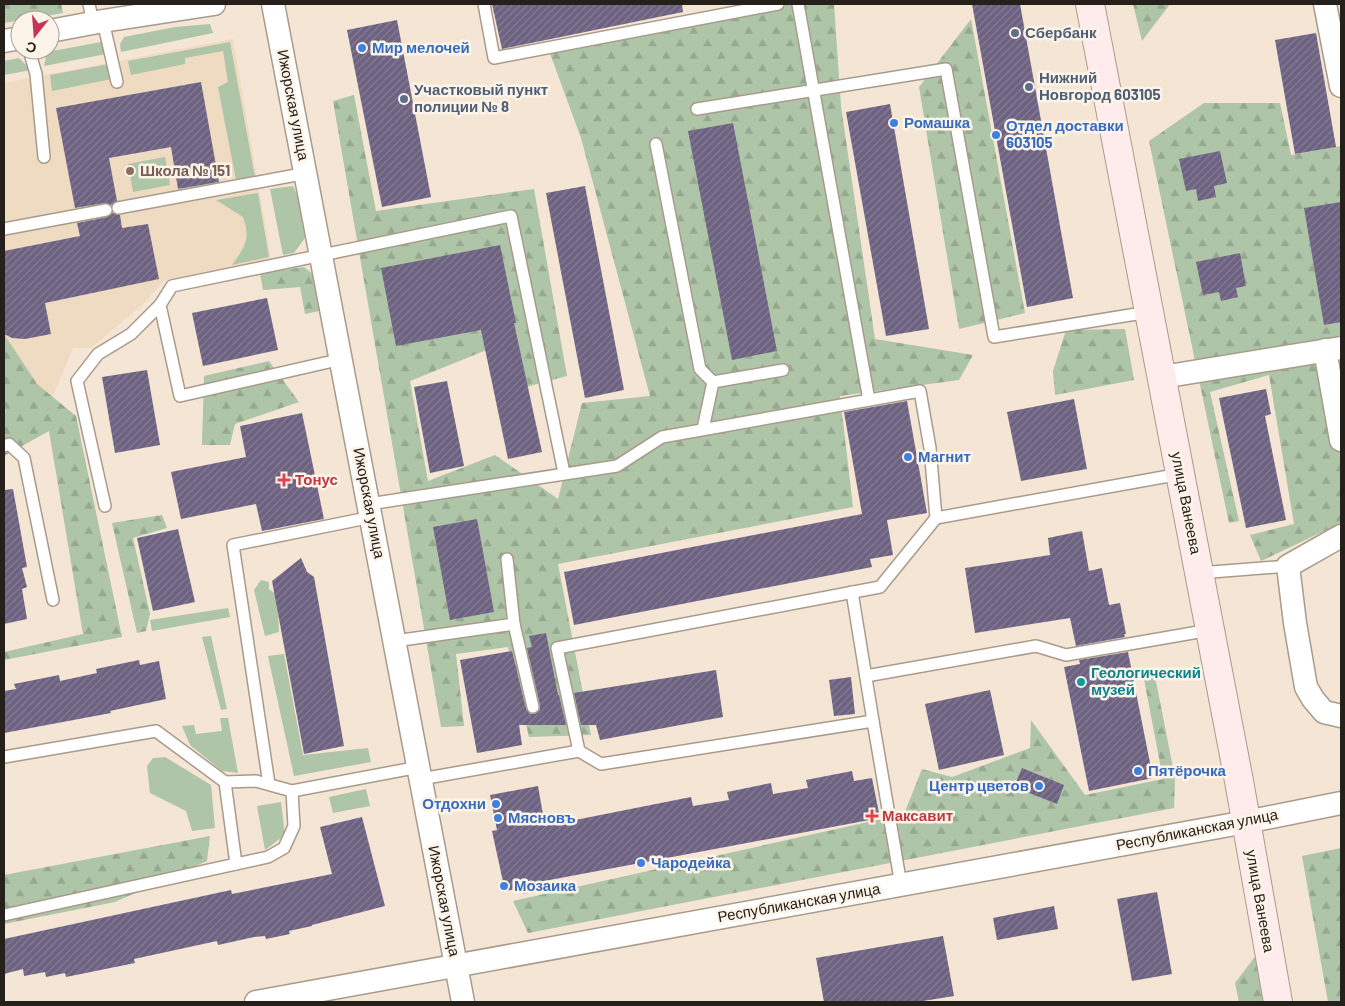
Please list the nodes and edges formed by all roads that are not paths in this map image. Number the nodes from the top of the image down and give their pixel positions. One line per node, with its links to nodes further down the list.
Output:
1 (214, 4): 8 (street)
2 (273, 4): 18 (street, Ижорская улица)
3 (484, 4): 4 (lane)
4 (778, 4)
5 (798, 4): 14 (lane)
6 (1090, 4): 24 (main road, улица Ванеева)
7 (1325, 4): 13 (street)
8 (145, 9): 9 (street)
9 (95, 16): 10 (street); 12 (lane)
10 (60, 28)
11 (32, 60): 17 (lane)
12 (118, 82)
13 (1341, 86)
14 (812, 90): 15 (lane); 24 (lane); 30 (lane)
15 (696, 109)
16 (656, 144): 29 (lane)
17 (44, 157)
18 (307, 173): 19 (lane); 22 (street, Ижорская улица)
19 (118, 208)
20 (106, 210): 21 (lane)
21 (4, 228)
22 (321, 256): 23 (lane); 26 (street, Ижорская улица); 34 (lane)
23 (160, 305): 26 (lane); 36 (lane)
24 (1149, 312): 28 (main road, улица Ванеева)
25 (1333, 349): 28 (street); 32 (street)
26 (342, 360): 37 (street, Ижорская улица)
27 (783, 370): 29 (lane)
28 (1162, 377): 35 (main road, улица Ванеева)
29 (714, 382): 31 (lane)
30 (870, 400): 31 (lane); 38 (lane)
31 (704, 429): 34 (lane)
32 (1341, 440)
33 (4, 446): 44 (lane)
34 (564, 473): 37 (lane)
35 (1180, 474): 38 (lane); 42 (main road, улица Ванеева)
36 (105, 506)
37 (370, 510): 47 (street, Ижорская улица); 56 (lane)
38 (936, 518): 43 (lane)
39 (1341, 536): 41 (street)
40 (507, 559): 45 (lane)
41 (1288, 566): 42 (lane); 50 (street)
42 (1199, 573): 46 (main road, улица Ванеева)
43 (852, 592): 48 (lane); 52 (lane)
44 (53, 600)
45 (514, 624): 47 (lane); 49 (lane)
46 (1210, 630): 48 (lane); 59 (main road, улица Ванеева)
47 (395, 641): 54 (street, Ижорская улица)
48 (866, 676): 51 (lane)
49 (534, 707)
50 (1341, 716)
51 (873, 721): 52 (lane); 61 (lane)
52 (579, 751): 54 (lane)
53 (4, 757): 55 (lane)
54 (420, 773): 57 (lane); 63 (street, Ижорская улица)
55 (225, 782): 56 (lane); 60 (lane)
56 (269, 784): 57 (lane)
57 (292, 791): 60 (lane)
58 (1341, 802): 59 (street, Республиканская улица)
59 (1246, 822): 61 (street, Республиканская улица); 66 (main road, улица Ванеева)
60 (236, 864): 62 (lane)
61 (900, 884): 63 (street, Республиканская улица)
62 (4, 915)
63 (456, 965): 64 (street, Республиканская улица); 65 (street, Ижорская улица)
64 (256, 1002)
65 (463, 1002)
66 (1278, 1002)

